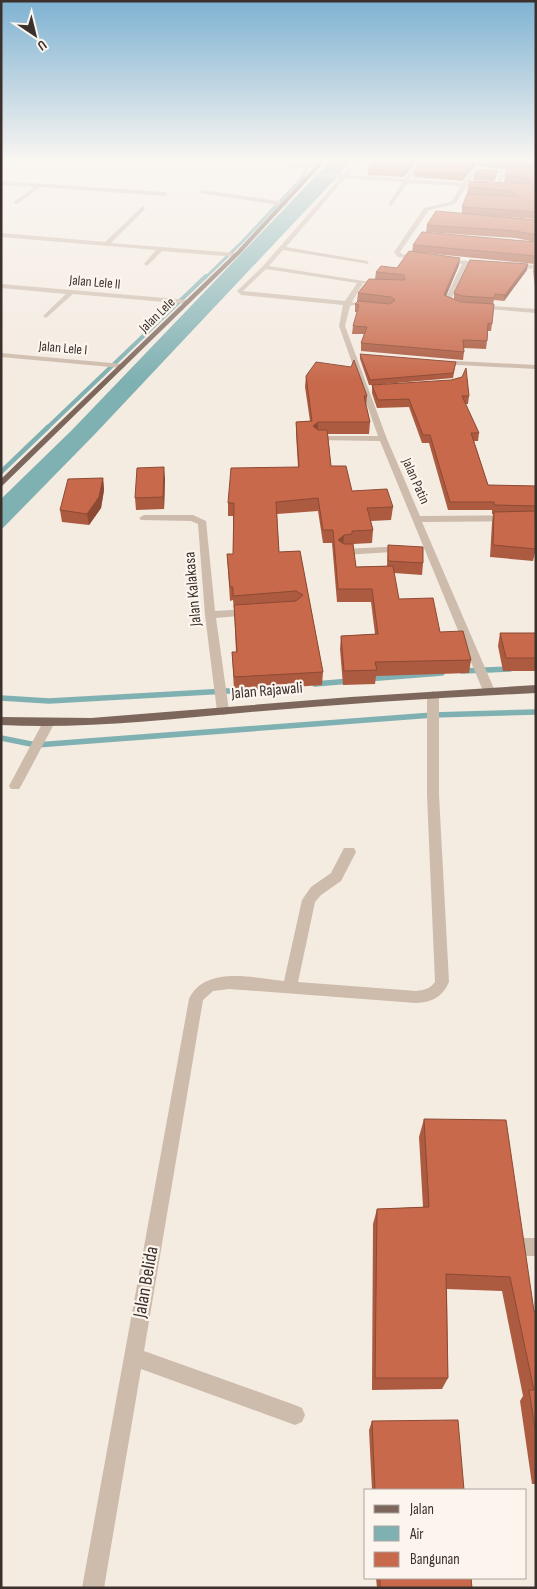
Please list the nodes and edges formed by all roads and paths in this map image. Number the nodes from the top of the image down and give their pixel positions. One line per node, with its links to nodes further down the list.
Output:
1 (116, 233): 7 (street)
2 (257, 233): 10 (main road, Jalan Lele)
3 (296, 233): 9 (street)
4 (411, 234): 5 (street); 11 (street)
5 (420, 235)
6 (1, 236): 7 (street)
7 (106, 243): 8 (street)
8 (161, 248): 10 (street); 15 (street)
9 (283, 248): 14 (street); 18 (street)
10 (236, 255): 24 (main road, Jalan Lele)
11 (424, 258)
12 (432, 259): 13 (street)
13 (466, 262): 16 (street); 27 (street)
14 (367, 263)
15 (147, 264)
16 (494, 265)
17 (503, 265): 19 (street)
18 (266, 267): 20 (street); 25 (street)
19 (536, 267)
20 (361, 282): 21 (street); 25 (street, Jalan Patin)
21 (371, 283)
22 (1, 286): 23 (street, Jalan Lele II)
23 (72, 292): 24 (street, Jalan Lele II); 28 (street)
24 (188, 302): 31 (main road, Jalan Lele)
25 (347, 303): 26 (street); 34 (street, Jalan Patin)
26 (364, 305)
27 (536, 310)
28 (46, 316)
29 (1, 355): 31 (street, Jalan Lele I)
30 (432, 361): 32 (street)
31 (122, 366): 37 (main road, Jalan Lele)
32 (536, 367)
33 (376, 389): 34 (street)
34 (366, 390): 36 (street, Jalan Patin)
35 (318, 438): 36 (street)
36 (383, 439): 40 (street, Jalan Patin)
37 (1, 484)
38 (144, 518): 44 (street, Jalan Kalakasa)
39 (536, 518): 40 (street)
40 (417, 519): 41 (street, Jalan Patin)
41 (427, 548): 42 (street); 46 (street, Jalan Patin)
42 (344, 552)
43 (258, 612): 44 (street)
44 (210, 615): 48 (street, Jalan Kalakasa)
45 (536, 689): 46 (main road, Jalan Rajawali)
46 (489, 692): 47 (main road, Jalan Rajawali)
47 (433, 695): 48 (main road, Jalan Rajawali); 53 (street)
48 (223, 711): 50 (main road, Jalan Rajawali)
49 (1, 721): 50 (main road, Jalan Rajawali)
50 (48, 724): 51 (street)
51 (15, 786)
52 (349, 852): 53 (street)
53 (290, 987): 54 (street, Jalan Belida)
54 (133, 1357): 55 (street); 56 (street, Jalan Belida)
55 (295, 1415)
56 (93, 1588)

